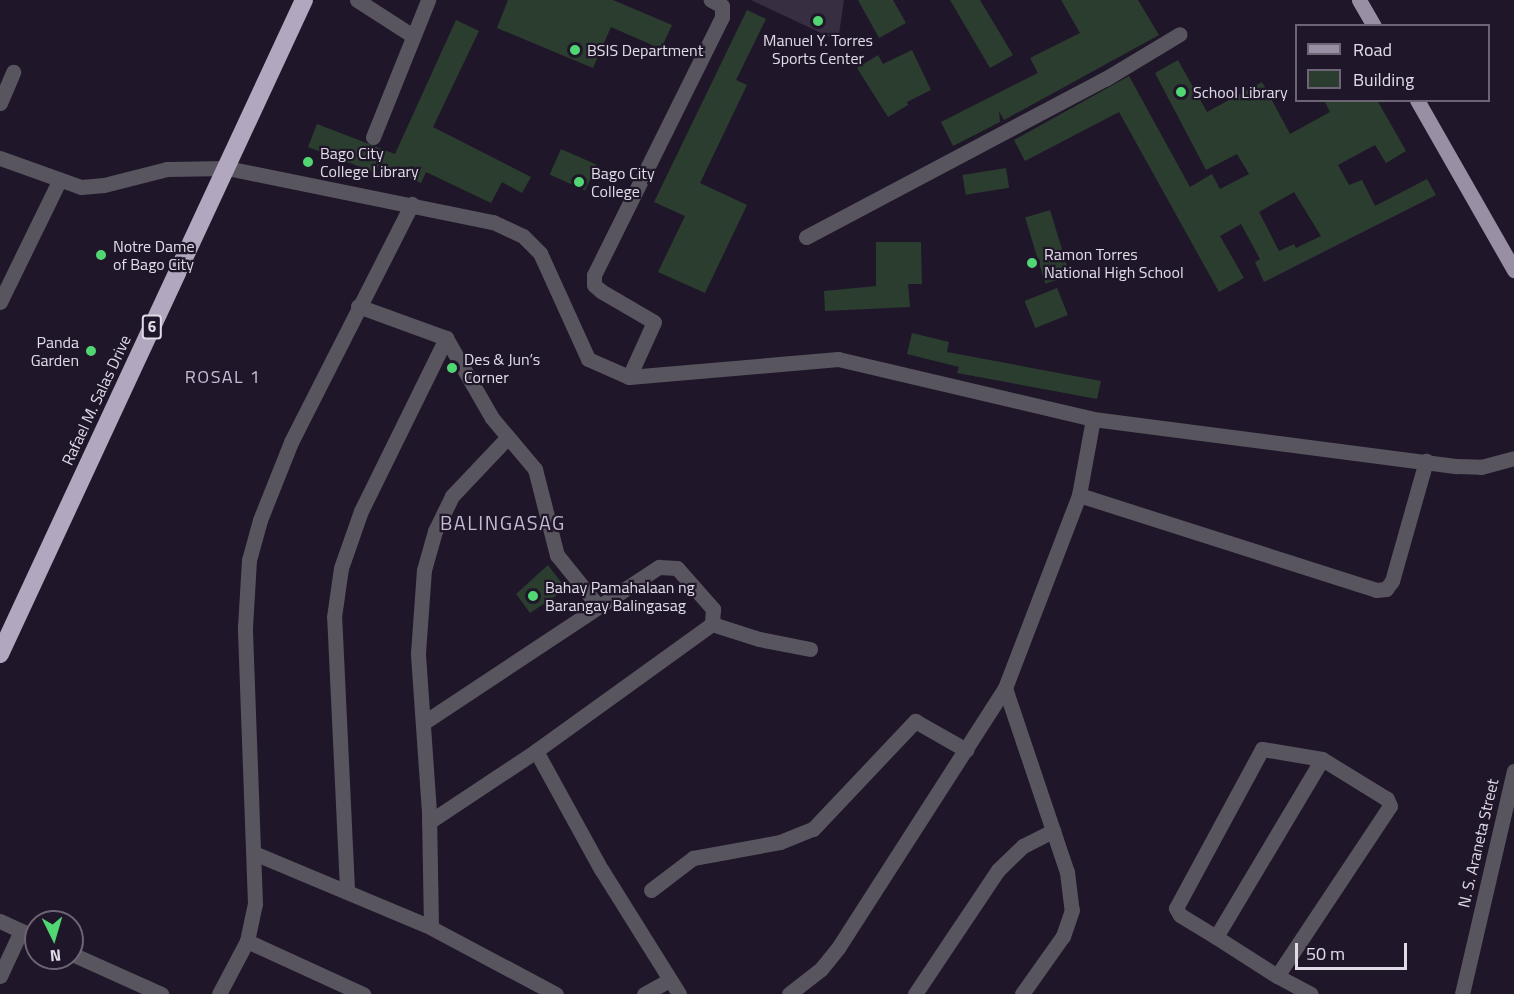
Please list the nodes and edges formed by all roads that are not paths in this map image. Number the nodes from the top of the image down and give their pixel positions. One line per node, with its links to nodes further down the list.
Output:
1 (304, 0): 14 (highway, Rafael M. Salas Drive / 6)
2 (357, 0): 8 (street)
3 (428, 0): 8 (street)
4 (711, 0): 22 (street)
5 (1359, 0): 6 (main road)
6 (1373, 24)
7 (1180, 34): 17 (street)
8 (413, 36): 12 (street)
9 (13, 72): 11 (street)
10 (1417, 102): 18 (main road)
11 (0, 104)
12 (373, 136)
13 (0, 158): 15 (street)
14 (227, 168): 15 (street); 16 (street); 31 (highway, Rafael M. Salas Drive / 6)
15 (59, 181): 19 (street)
16 (412, 204): 20 (street); 22 (street)
17 (806, 237)
18 (1514, 270)
19 (0, 302)
20 (358, 306): 21 (street); 40 (street)
21 (446, 338): 24 (street); 41 (street)
22 (629, 376): 23 (street)
23 (1094, 419): 26 (street); 27 (street)
24 (507, 438): 28 (street); 33 (street)
25 (1514, 458): 26 (street)
26 (1426, 461): 27 (street)
27 (1079, 495): 32 (street)
28 (599, 607): 29 (street); 33 (street)
29 (712, 624): 30 (street); 35 (street)
30 (810, 649)
31 (0, 654)
32 (1005, 688): 34 (street); 39 (street)
33 (423, 723): 38 (street)
34 (966, 750): 42 (street); 59 (street)
35 (536, 751): 38 (street); 52 (street)
36 (1322, 759): 47 (street); 47 (street); 51 (street)
37 (1514, 771): 63 (street, N. S. Araneta Street)
38 (429, 822): 44 (street)
39 (1053, 831): 60 (street); 61 (street)
40 (256, 854): 41 (street); 48 (street)
41 (347, 889): 44 (street)
42 (651, 890)
43 (0, 921): 45 (street)
44 (431, 927): 56 (street)
45 (21, 931): 46 (street); 50 (street)
46 (24, 932)
47 (1216, 937): 51 (street)
48 (247, 941): 54 (street); 55 (street)
49 (84, 959): 53 (street)
50 (0, 976)
51 (1278, 976): 62 (street)
52 (669, 980): 57 (street); 58 (street)
53 (161, 994)
54 (219, 994)
55 (363, 994)
56 (556, 994)
57 (644, 994)
58 (679, 994)
59 (789, 994)
60 (915, 994)
61 (1022, 994)
62 (1311, 994)
63 (1462, 994)

